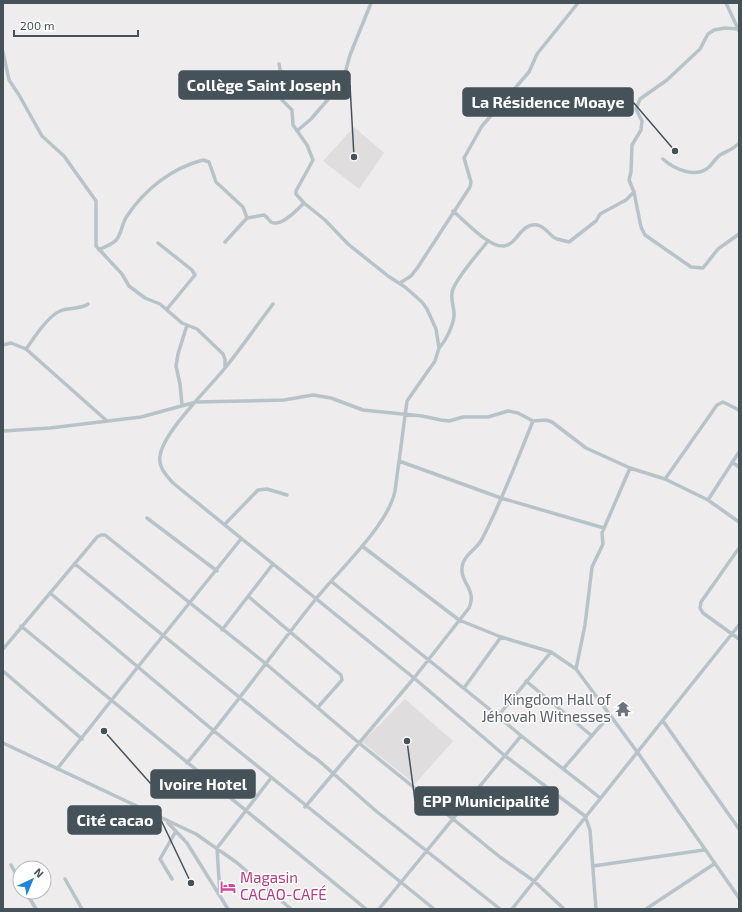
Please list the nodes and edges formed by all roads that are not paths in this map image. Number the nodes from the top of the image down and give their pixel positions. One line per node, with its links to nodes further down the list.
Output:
1 (371, 3): 7 (street)
2 (578, 3): 12 (street)
3 (726, 3): 4 (street)
4 (738, 30): 10 (street)
5 (3, 52): 18 (street)
6 (279, 64): 7 (street)
7 (297, 131): 11 (street)
8 (739, 143): 9 (street)
9 (663, 159)
10 (634, 192): 14 (street); 15 (street)
11 (304, 202): 13 (street); 19 (street)
12 (453, 211): 15 (street); 19 (street)
13 (247, 218): 16 (street); 18 (street)
14 (739, 234)
15 (488, 241): 25 (street)
16 (224, 242)
17 (158, 243): 22 (street)
18 (99, 250): 22 (street)
19 (400, 283): 25 (street)
20 (88, 304): 26 (street)
21 (273, 304): 27 (street)
22 (167, 309): 23 (street)
23 (187, 325): 27 (street); 29 (street)
24 (3, 345): 26 (street)
25 (440, 348): 31 (street)
26 (26, 349): 32 (street)
27 (225, 369): 28 (street)
28 (196, 402): 29 (street); 31 (street); 46 (street)
29 (182, 405): 32 (street)
30 (739, 409): 40 (street)
31 (405, 414): 33 (street); 36 (street)
32 (107, 421): 34 (street)
33 (533, 421): 39 (street); 42 (street)
34 (3, 431)
35 (739, 452): 37 (street)
36 (399, 461): 42 (street); 49 (street)
37 (732, 462): 38 (street); 43 (street)
38 (739, 467)
39 (630, 468): 40 (street); 47 (street)
40 (665, 479): 43 (street)
41 (287, 495): 46 (street)
42 (501, 498): 47 (street); 59 (street)
43 (708, 500): 45 (street)
44 (147, 518): 53 (street)
45 (739, 522)
46 (225, 524): 48 (street)
47 (604, 528): 73 (street)
48 (241, 539): 52 (street); 53 (street)
49 (362, 546): 54 (street); 59 (street)
50 (739, 548): 64 (street)
51 (75, 564): 55 (street); 58 (street); 65 (street)
52 (273, 564): 56 (street); 57 (street)
53 (217, 571): 58 (street)
54 (332, 582): 57 (street); 70 (street)
55 (50, 593): 61 (street); 72 (street)
56 (249, 597): 62 (street); 63 (street)
57 (316, 598): 63 (street); 75 (street)
58 (190, 604): 62 (street); 65 (street)
59 (460, 620): 66 (street); 70 (street)
60 (739, 625): 64 (street)
61 (22, 626): 68 (street); 79 (street)
62 (222, 630): 71 (street)
63 (291, 631): 71 (street); 80 (street)
64 (732, 634): 67 (street); 83 (street)
65 (164, 635): 72 (street); 78 (street)
66 (501, 637): 69 (street); 77 (street)
67 (739, 639)
68 (3, 649)
69 (551, 652): 73 (street); 76 (street)
70 (429, 659): 75 (street); 77 (street)
71 (265, 664): 78 (street); 80 (street)
72 (137, 668): 79 (street); 84 (street)
73 (576, 669): 82 (street)
74 (3, 671): 87 (street)
75 (414, 678): 89 (street); 91 (street)
76 (526, 681): 81 (street); 86 (street)
77 (464, 688): 81 (street)
78 (239, 697): 84 (street); 95 (street)
79 (111, 701): 87 (street); 92 (street)
80 (318, 707): 89 (street)
81 (498, 716): 85 (street)
82 (609, 716): 86 (street); 90 (street)
83 (663, 721): 90 (street); 103 (street)
84 (214, 731): 92 (street); 96 (street)
85 (521, 736): 91 (street); 93 (street)
86 (592, 736): 93 (street)
87 (82, 739): 94 (street)
88 (3, 743): 94 (street)
89 (359, 743): 95 (street); 101 (street)
90 (638, 753): 97 (street); 106 (street)
91 (504, 755): 100 (street); 101 (street)
92 (187, 762): 99 (street)
93 (564, 768): 97 (street)
94 (57, 769): 102 (street)
95 (334, 774): 98 (street); 107 (street)
96 (271, 778): 98 (street); 99 (street)
97 (600, 798): 100 (street)
98 (306, 807): 113 (street)
99 (246, 810): 105 (street); 121 (street)
100 (585, 816): 109 (street); 112 (street)
101 (453, 818): 107 (street); 112 (street)
102 (166, 820): 104 (street); 105 (street)
103 (739, 828)
104 (176, 831): 111 (street); 114 (street)
105 (217, 848): 114 (street); 120 (street)
106 (704, 850): 108 (street); 109 (street)
107 (426, 851): 113 (street); 124 (street)
108 (714, 864): 115 (street); 128 (street)
109 (593, 866): 127 (street)
110 (65, 879): 118 (street)
111 (172, 879)
112 (534, 881): 125 (street); 126 (street)
113 (401, 883): 122 (street); 123 (street)
114 (220, 895): 119 (street)
115 (739, 898)
116 (31, 900): 117 (street)
117 (36, 909)
118 (82, 909)
119 (228, 909)
120 (291, 909)
121 (366, 909)
122 (379, 909)
123 (434, 909)
124 (500, 909)
125 (512, 909)
126 (564, 909)
127 (596, 909)
128 (646, 909)

